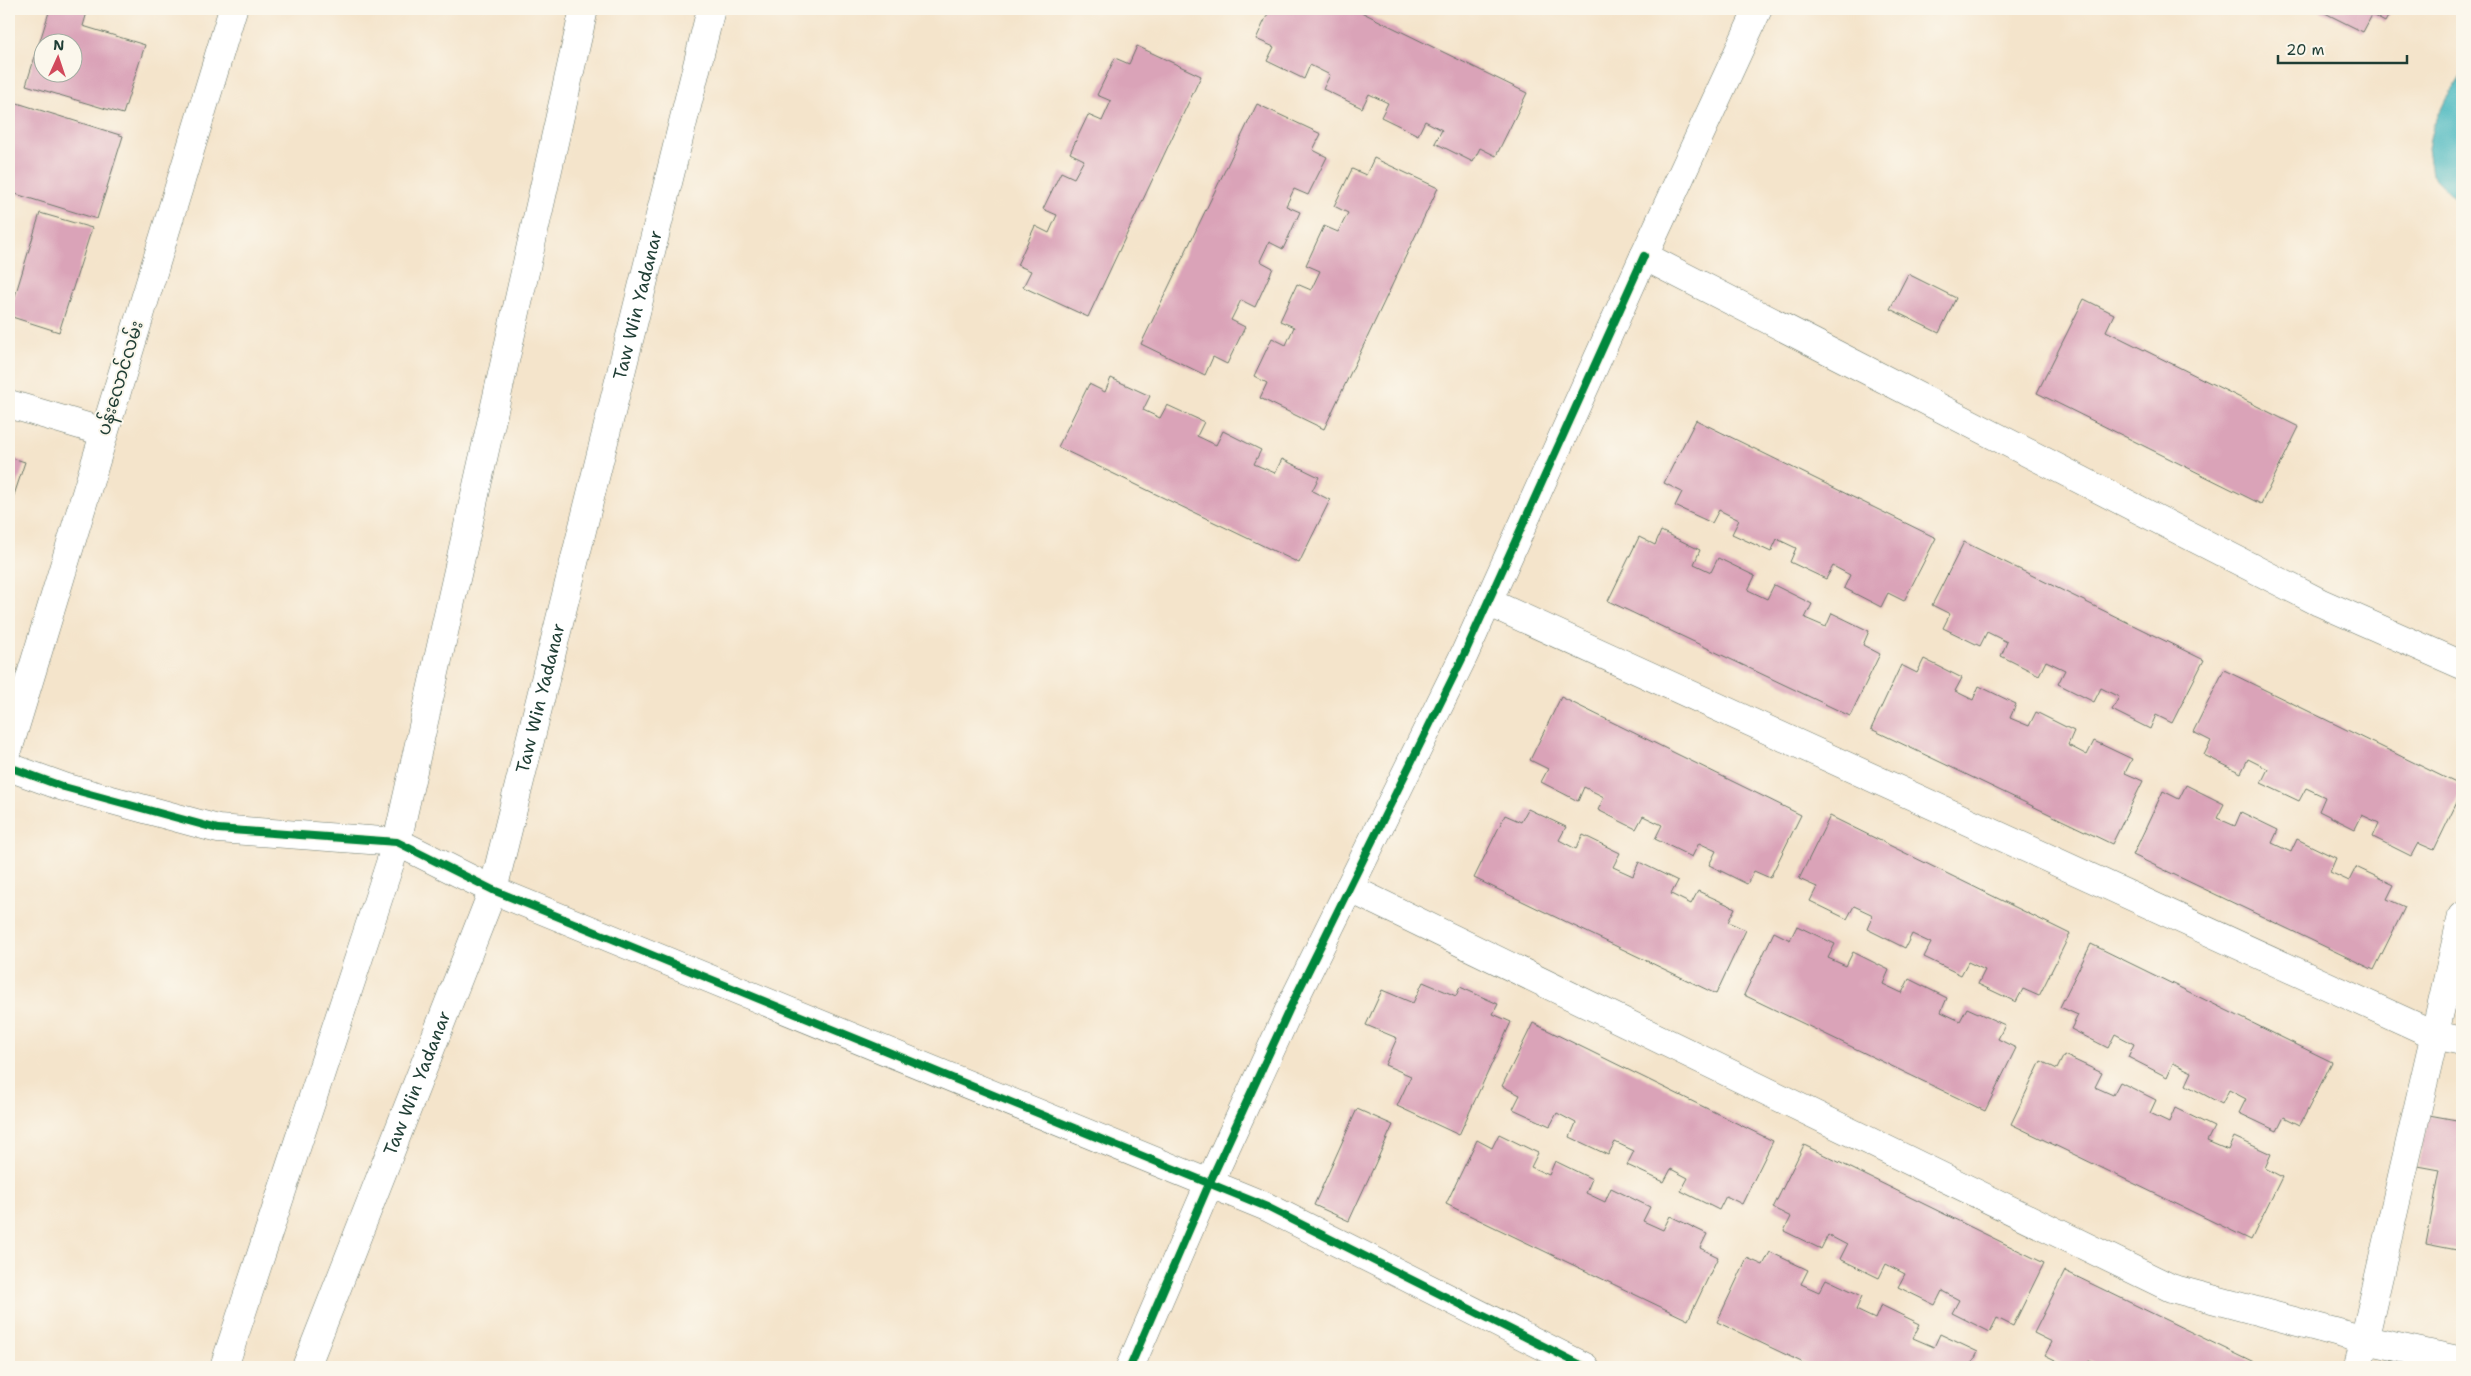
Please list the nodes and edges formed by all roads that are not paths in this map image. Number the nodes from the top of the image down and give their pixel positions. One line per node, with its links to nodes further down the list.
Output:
1 (233, 9): 7 (street, ပန်းလောင်လမ်း)
2 (584, 9): 12 (street)
3 (710, 9): 14 (street, Taw Win Yadanar)
4 (1758, 9): 5 (street)
5 (1644, 256): 8 (street); 9 (street)
6 (9, 404): 7 (street)
7 (104, 432): 10 (street, ပန်းလောင်လမ်း)
8 (1488, 602): 13 (street); 16 (street)
9 (2462, 665)
10 (9, 747)
11 (9, 767): 12 (street)
12 (397, 842): 14 (street); 21 (street)
13 (1349, 888): 18 (street); 19 (street)
14 (493, 890): 18 (street); 22 (street, Taw Win Yadanar)
15 (2462, 916): 16 (street)
16 (2435, 1035): 17 (street); 19 (street)
17 (2462, 1041)
18 (1209, 1184): 23 (street); 24 (street)
19 (2365, 1340): 20 (street); 25 (street)
20 (2462, 1361)
21 (224, 1367)
22 (306, 1367)
23 (1130, 1367)
24 (1586, 1367)
25 (2358, 1367)

